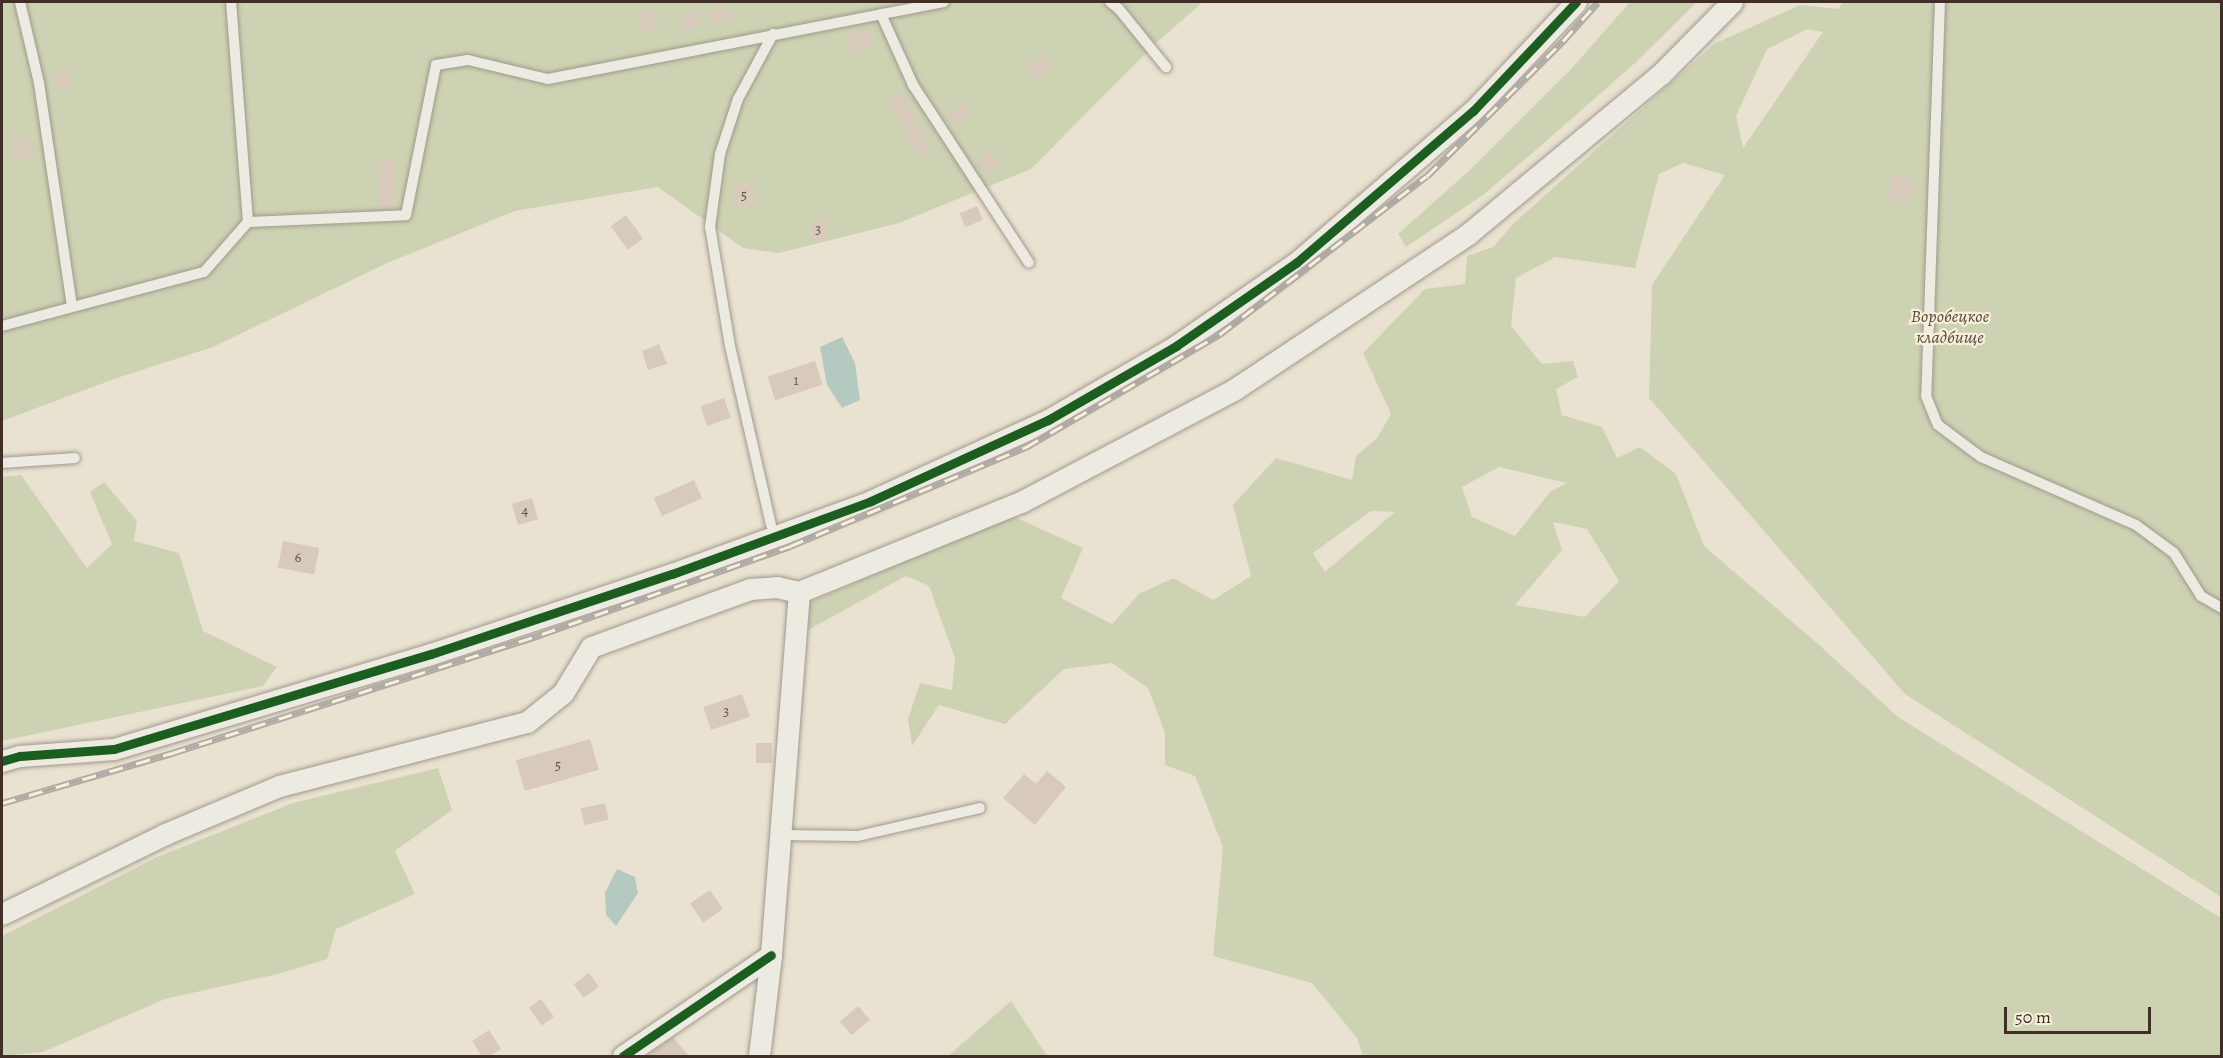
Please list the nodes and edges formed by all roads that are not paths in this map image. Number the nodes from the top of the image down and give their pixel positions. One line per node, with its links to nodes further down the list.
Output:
1 (20, 2): 13 (lane)
2 (231, 2): 11 (lane)
3 (945, 2): 8 (lane)
4 (1110, 2): 10 (lane)
5 (1576, 2): 20 (street)
6 (1732, 2): 18 (street)
7 (1940, 2): 19 (lane)
8 (881, 14): 9 (lane); 12 (lane)
9 (773, 34): 11 (lane); 17 (lane)
10 (1166, 67)
11 (248, 222): 13 (lane)
12 (1029, 263)
13 (72, 307): 14 (lane)
14 (2, 326)
15 (75, 458): 16 (lane)
16 (2, 463)
17 (771, 525)
18 (799, 592): 22 (street); 23 (street)
19 (2222, 608)
20 (2, 760)
21 (980, 808): 22 (lane)
22 (780, 836): 24 (street)
23 (2, 914)
24 (771, 955): 25 (street); 26 (street)
25 (623, 1056)
26 (759, 1056)

